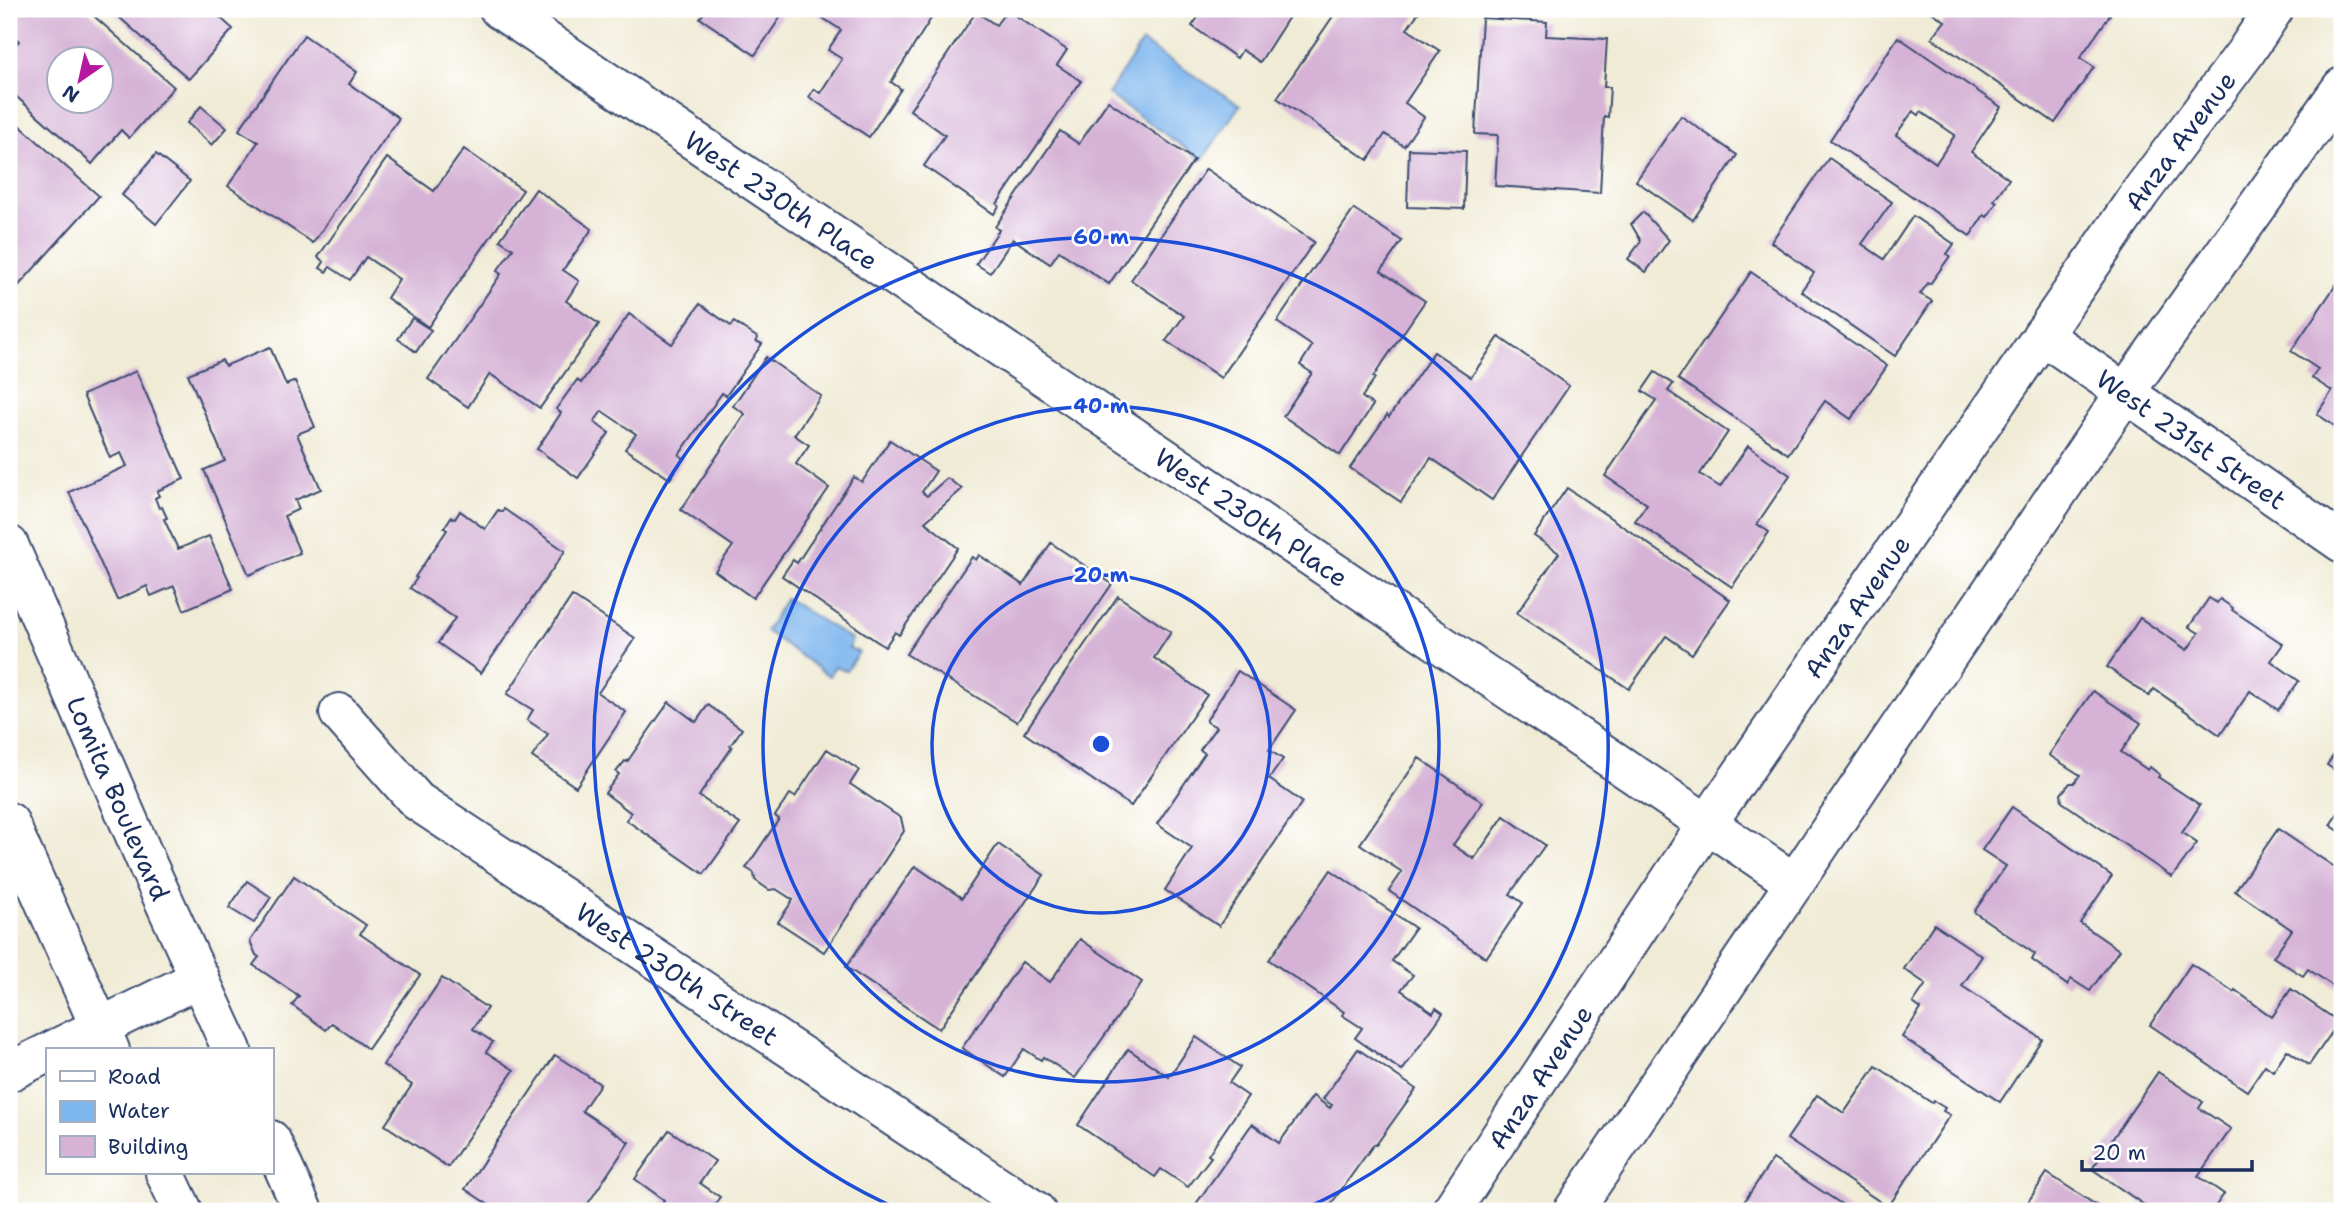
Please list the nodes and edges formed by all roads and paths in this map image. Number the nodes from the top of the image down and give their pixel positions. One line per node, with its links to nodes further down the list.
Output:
1 (499, 9): 10 (main road, West 230th Place)
2 (2274, 9): 4 (main road, Anza Avenue)
3 (2342, 88): 5 (main road)
4 (2042, 335): 5 (main road, West 231st Street); 10 (main road, Anza Avenue)
5 (2125, 393): 6 (main road, West 231st Street); 11 (main road)
6 (2342, 543)
7 (9, 545): 12 (main road, Lomita Boulevard)
8 (339, 713): 22 (main road, West 230th Street)
9 (9, 822): 13 (main road)
10 (1707, 824): 11 (main road, West 230th Place); 23 (main road, Anza Avenue)
11 (1795, 883): 24 (main road)
12 (200, 978): 13 (main road); 15 (main road, Lomita Boulevard)
13 (105, 1039): 14 (main road)
14 (62, 1048)
15 (231, 1048)
16 (46, 1054): 17 (main road)
17 (9, 1072)
18 (273, 1144): 21 (main road)
19 (165, 1174): 20 (main road)
20 (183, 1211)
21 (303, 1211)
22 (1036, 1211)
23 (1451, 1211)
24 (1573, 1211)

